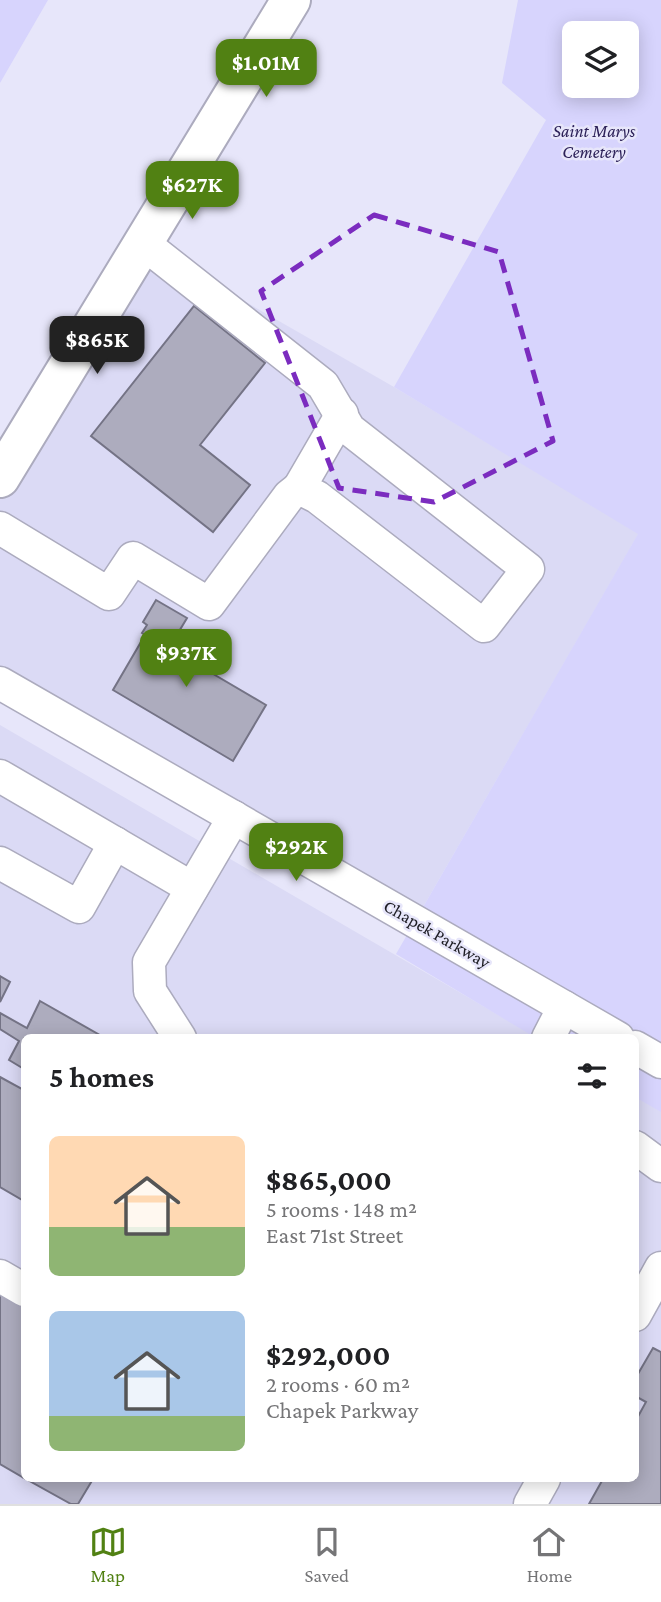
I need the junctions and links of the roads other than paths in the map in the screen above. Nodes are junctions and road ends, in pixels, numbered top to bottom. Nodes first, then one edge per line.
1 (291, 0) edge
2 (143, 243) junction
3 (342, 414) junction
4 (0, 478) edge
5 (299, 488) junction
6 (0, 528) edge
7 (0, 683) edge
8 (0, 776) edge
9 (234, 817) junction
10 (115, 844) junction
11 (0, 863) edge
12 (192, 888) junction
13 (564, 1007) junction
14 (177, 1034) edge
15 (550, 1034) edge
16 (611, 1034) edge
17 (639, 1049) edge
18 (661, 1062) edge
19 (639, 1150) edge
20 (661, 1166) edge
21 (661, 1268) edge
22 (0, 1276) edge
23 (21, 1288) edge
24 (639, 1308) edge
25 (542, 1482) edge
26 (530, 1504) edge

1 - 2 main road
2 - 3 street
2 - 4 main road
3 - 5 street
3 - 5 street
5 - 6 street
7 - 9 street, Chapek Parkway
8 - 10 street
9 - 12 street
9 - 13 street, Chapek Parkway
10 - 11 street
10 - 12 street
12 - 14 street
13 - 15 street
13 - 16 street, Chapek Parkway
17 - 18 street
19 - 20 street
21 - 24 street
22 - 23 street
25 - 26 street

